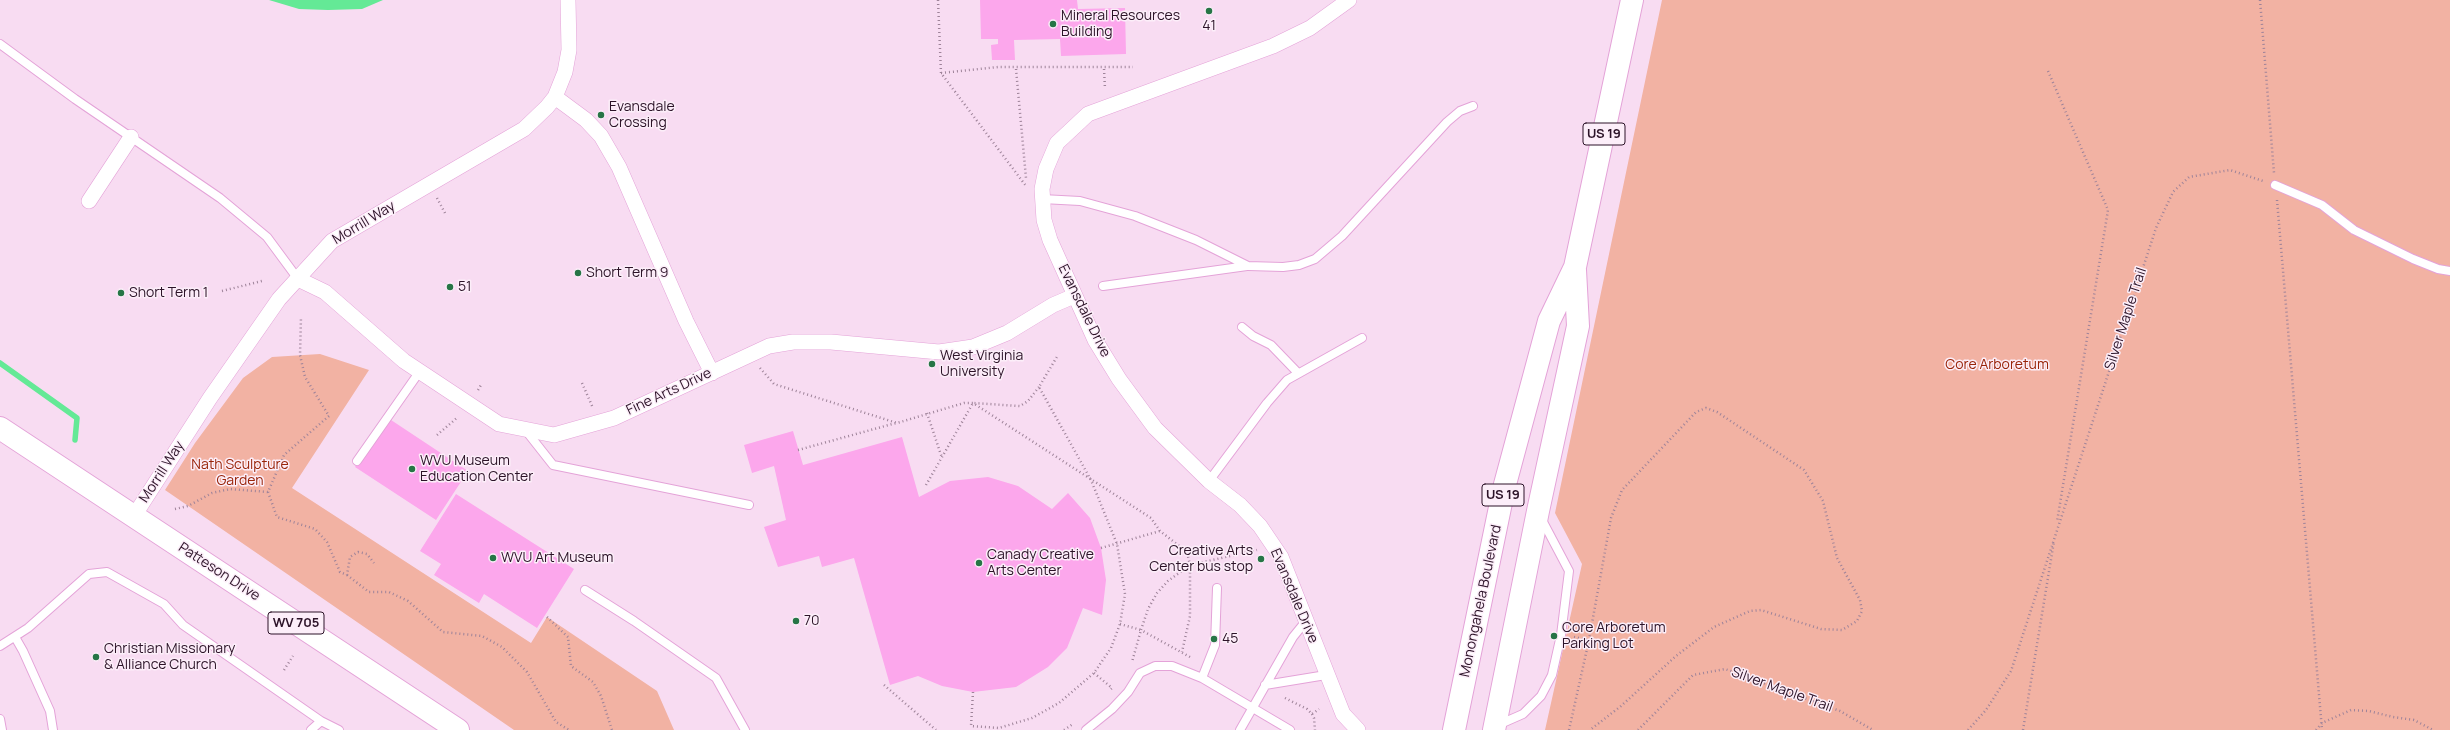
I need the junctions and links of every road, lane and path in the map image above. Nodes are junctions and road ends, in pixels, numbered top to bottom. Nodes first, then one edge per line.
1 (568, 0) edge
2 (938, 0) edge
3 (1349, 0) edge
4 (1632, 0) edge
5 (2260, 0) edge
6 (0, 44) edge
7 (1133, 67) dead end
8 (1016, 69) junction
9 (1104, 69) junction
10 (2048, 71) dead end
11 (941, 73) junction
12 (1105, 89) dead end
13 (555, 97) junction
14 (1472, 106) dead end
15 (132, 137) junction
16 (2275, 185) junction
17 (436, 198) dead end
18 (1042, 199) junction
19 (89, 201) dead end
20 (446, 215) dead end
21 (1248, 266) junction
22 (1575, 267) junction
23 (2450, 271) edge
24 (298, 279) junction
25 (262, 281) dead end
26 (1103, 286) dead end
27 (222, 291) dead end
28 (1074, 296) junction
29 (301, 316) dead end
30 (1242, 327) dead end
31 (1362, 338) dead end
32 (1058, 354) dead end
33 (759, 365) dead end
34 (420, 371) junction
35 (712, 373) junction
36 (1298, 374) junction
37 (582, 382) dead end
38 (1039, 387) junction
39 (973, 403) junction
40 (595, 413) dead end
41 (927, 413) junction
42 (459, 416) dead end
43 (897, 423) junction
44 (0, 428) edge
45 (527, 432) junction
46 (437, 435) dead end
47 (798, 450) dead end
48 (942, 458) junction
49 (357, 461) dead end
50 (1091, 480) junction
51 (1209, 481) junction
52 (926, 485) dead end
53 (268, 492) junction
54 (749, 506) dead end
55 (175, 509) dead end
56 (1538, 511) junction
57 (134, 516) junction
58 (1160, 531) junction
59 (2056, 532) junction
60 (1117, 544) junction
61 (1101, 548) dead end
62 (1260, 550) dead end
63 (374, 563) dead end
64 (1190, 565) junction
65 (347, 575) junction
66 (1217, 588) dead end
67 (585, 590) dead end
68 (547, 618) dead end
69 (1306, 621) junction
70 (1120, 624) junction
71 (1141, 630) junction
72 (15, 637) junction
73 (0, 646) edge
74 (293, 656) dead end
75 (1128, 667) dead end
76 (284, 670) dead end
77 (1094, 673) junction
78 (1326, 675) junction
79 (1202, 678) junction
80 (1116, 683) dead end
81 (884, 685) dead end
82 (1265, 685) junction
83 (1112, 688) junction
84 (973, 692) dead end
85 (1107, 693) dead end
86 (1285, 698) dead end
87 (1253, 707) junction
88 (1319, 709) dead end
89 (1312, 714) junction
90 (0, 719) edge
91 (321, 721) junction
92 (1077, 722) dead end
93 (2322, 723) junction
94 (971, 726) junction
95 (1494, 728) edge
96 (2, 730) edge
97 (53, 730) edge
98 (311, 730) edge
99 (339, 730) edge
100 (458, 730) edge
101 (569, 730) edge
102 (612, 730) edge
103 (745, 730) edge
104 (936, 730) edge
105 (971, 730) edge
106 (1064, 730) edge
107 (1086, 730) edge
108 (1240, 730) edge
109 (1290, 730) edge
110 (1314, 730) edge
111 (1358, 730) edge
112 (1454, 730) edge
113 (1569, 730) edge
114 (1590, 730) edge
115 (1638, 730) edge
116 (1873, 730) edge
117 (1968, 730) edge
118 (2023, 730) edge
119 (2316, 730) edge
120 (2322, 730) edge
121 (2433, 730) edge

1 - 13 street, Morrill Way
2 - 11 path
3 - 18 street, Evansdale Drive
4 - 22 main road, Monongahela Boulevard / US 19
5 - 16 path
6 - 15 lane
7 - 9 path
8 - 9 path
8 - 11 path
8 - 11 path
9 - 12 path
10 - 59 path
13 - 24 street, Morrill Way
13 - 35 street
14 - 21 lane
15 - 19 street
15 - 24 lane
16 - 23 lane
16 - 59 path, Silver Maple Trail
16 - 93 path
17 - 20 path
18 - 21 lane
18 - 28 street, Evansdale Drive
21 - 26 lane
22 - 56 main road, Monongahela Boulevard / US 19
22 - 112 main road, Monongahela Boulevard / US 19
24 - 34 street, Fine Arts Drive
24 - 57 street, Morrill Way
25 - 27 path
28 - 35 street, Fine Arts Drive
28 - 51 street, Evansdale Drive
29 - 53 path
30 - 36 lane
31 - 36 lane
32 - 38 path
33 - 43 path
34 - 45 street, Fine Arts Drive
34 - 49 lane
35 - 45 street, Fine Arts Drive
36 - 51 lane
37 - 40 path
38 - 39 path
38 - 50 path
39 - 41 path
39 - 48 path
39 - 50 path
41 - 43 path
41 - 48 path
42 - 46 path
43 - 47 path
44 - 57 main road, Patteson Drive / WV 705
45 - 54 lane
48 - 52 path
50 - 58 path
50 - 60 path
51 - 69 street, Evansdale Drive
53 - 55 path
53 - 65 path
56 - 95 main road, Monongahela Boulevard / US 19
56 - 95 lane
57 - 100 main road, Patteson Drive / WV 705
58 - 60 path
58 - 64 path
59 - 117 path, Silver Maple Trail
59 - 118 path
60 - 61 path
60 - 70 path
62 - 64 path
63 - 65 path
64 - 71 path
64 - 71 path
65 - 101 path
66 - 79 lane
67 - 103 lane
68 - 102 path
69 - 78 street, Evansdale Drive
69 - 82 lane
70 - 71 path
70 - 77 path
71 - 75 path
72 - 73 lane
72 - 91 lane
72 - 97 lane
74 - 76 path
77 - 83 path
77 - 94 path
78 - 82 lane
78 - 111 street, Evansdale Drive
79 - 87 lane
79 - 107 lane
80 - 83 path
81 - 104 path
82 - 87 lane
83 - 85 path
84 - 94 path
86 - 89 path
87 - 108 lane
87 - 109 lane
88 - 89 path
89 - 110 path
90 - 96 lane
91 - 98 lane
91 - 99 lane
92 - 106 path
93 - 119 path
93 - 120 path
93 - 121 path
94 - 105 path
113 - 114 path
115 - 116 path, Silver Maple Trail

